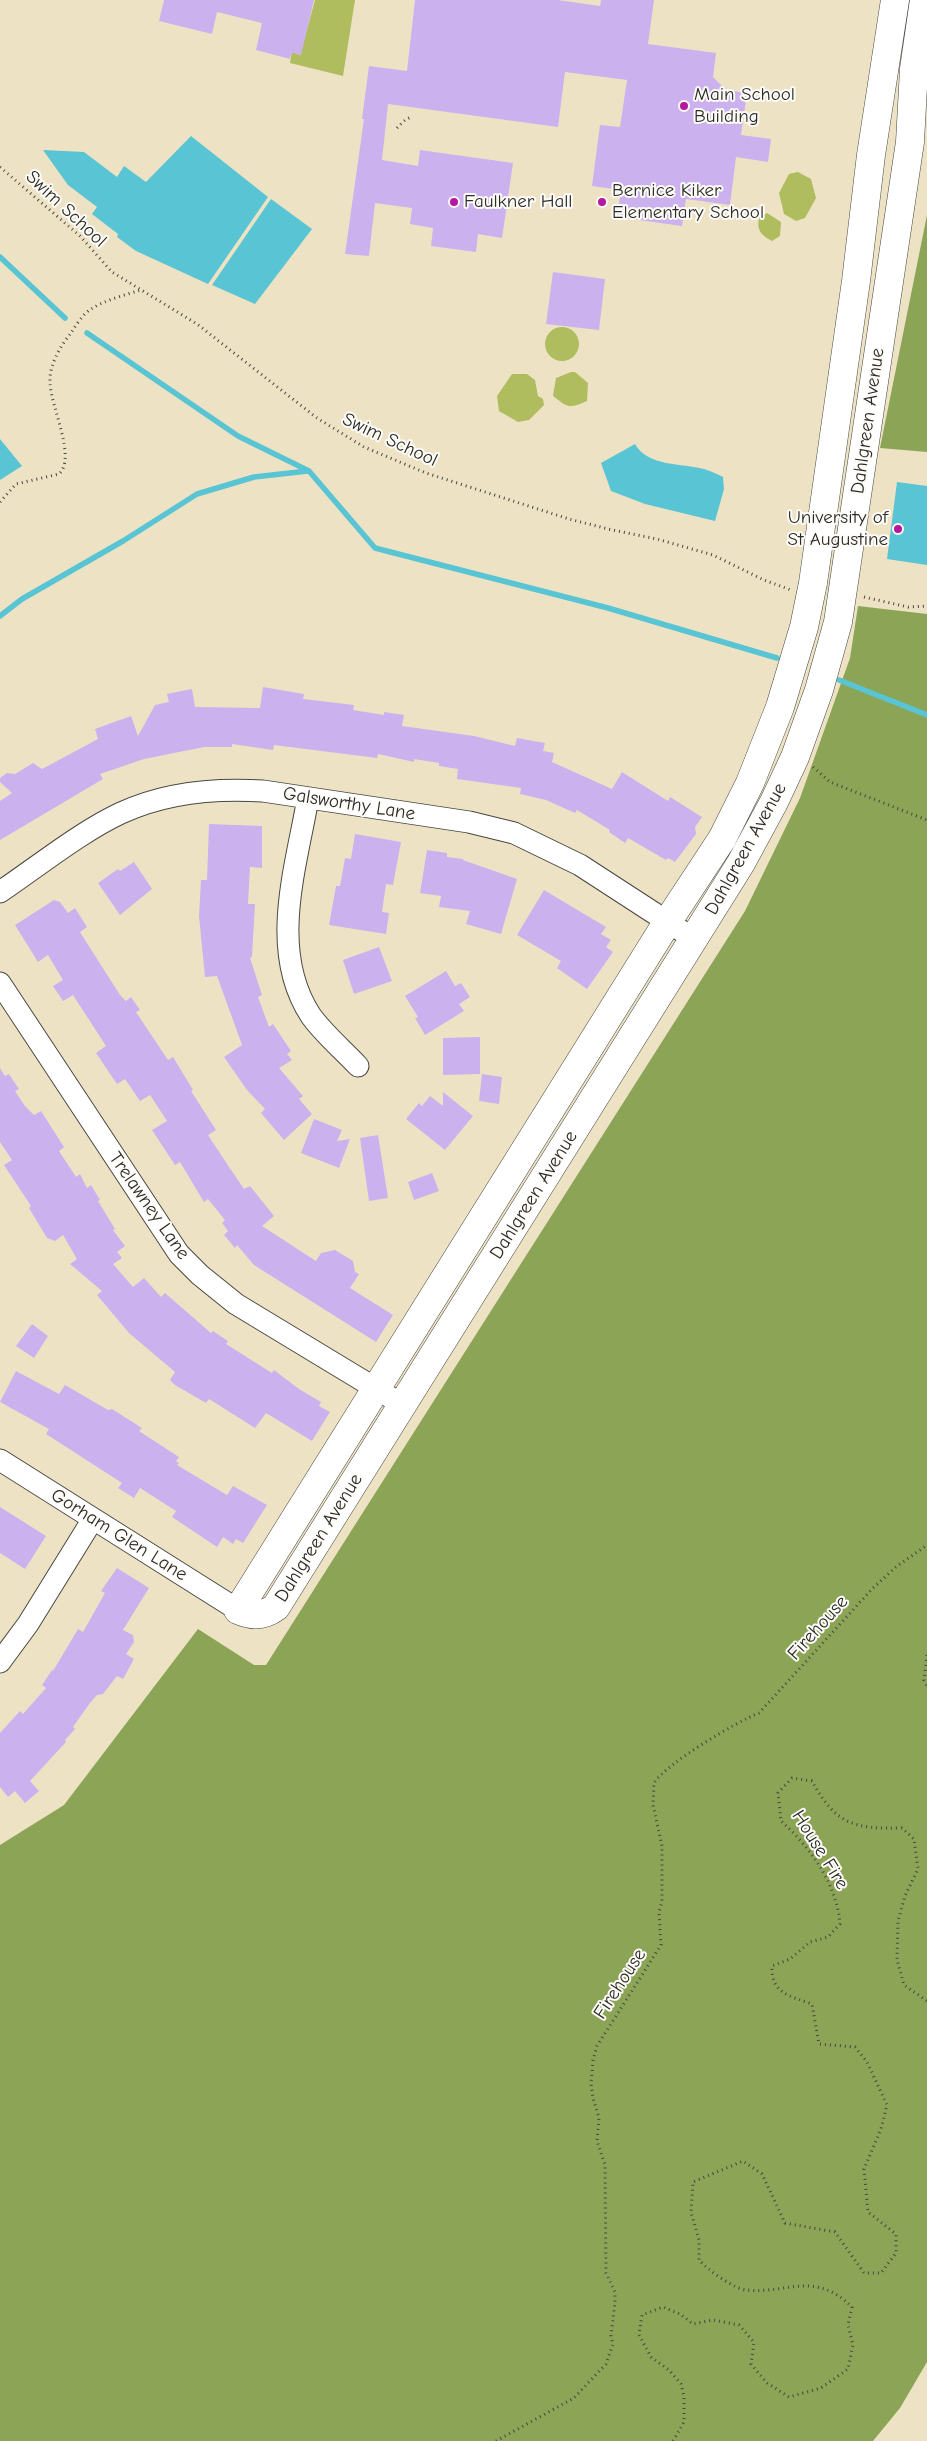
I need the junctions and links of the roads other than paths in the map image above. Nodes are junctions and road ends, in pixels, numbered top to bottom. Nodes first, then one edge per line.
1 (895, 0) edge
2 (924, 0) edge
3 (308, 798) junction
4 (0, 892) edge
5 (668, 921) junction
6 (694, 939) junction
7 (0, 983) edge
8 (358, 1066) dead end
9 (376, 1390) junction
10 (403, 1405) junction
11 (0, 1460) edge
12 (93, 1518) junction
13 (238, 1610) junction
14 (0, 1662) edge

1 - 5 street, Dahlgreen Avenue
2 - 6 street, Dahlgreen Avenue
3 - 4 street, Galsworthy Lane
3 - 5 street, Galsworthy Lane
3 - 8 street
5 - 6 street, Galsworthy Lane
5 - 9 street, Dahlgreen Avenue
6 - 10 street, Dahlgreen Avenue
7 - 9 street, Trelawney Lane
9 - 10 street, Trelawney Lane
9 - 13 street, Dahlgreen Avenue
10 - 13 street, Dahlgreen Avenue
11 - 12 street, Gorham Glen Lane
12 - 13 street, Gorham Glen Lane
12 - 14 street

